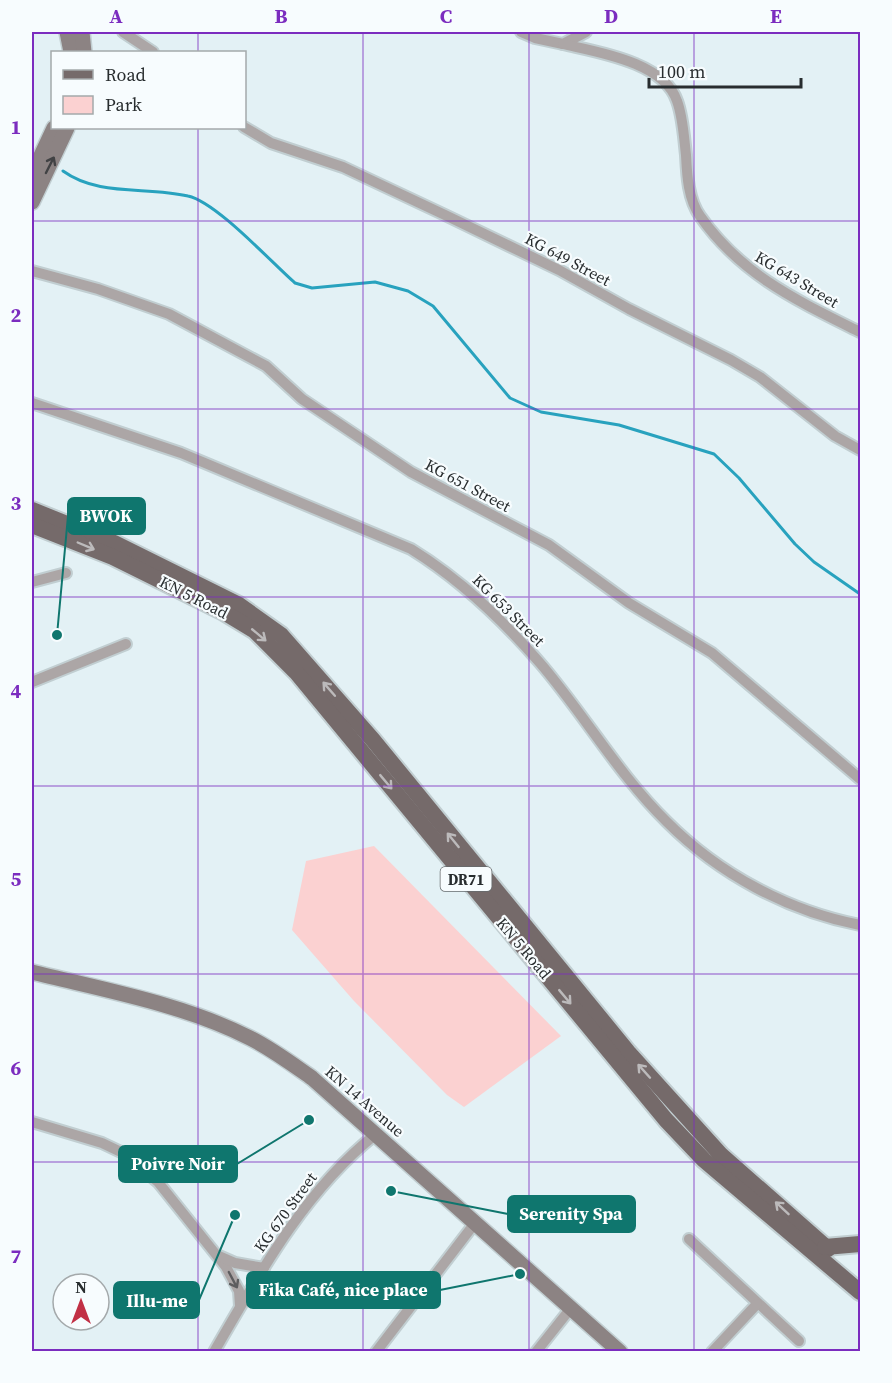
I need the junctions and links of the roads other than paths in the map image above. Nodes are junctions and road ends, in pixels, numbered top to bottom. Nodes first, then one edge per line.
1 (66, 32) edge
2 (82, 32) edge
3 (123, 32) edge
4 (521, 32) edge
5 (586, 32) edge
6 (563, 44) junction
7 (71, 51) edge
8 (84, 51) edge
9 (152, 51) edge
10 (246, 128) edge
11 (54, 129) edge
12 (67, 129) edge
13 (32, 175) edge
14 (32, 202) edge
15 (32, 271) edge
16 (861, 332) edge
17 (32, 403) edge
18 (861, 450) edge
19 (32, 510) edge
20 (32, 525) edge
21 (66, 573) dead end
22 (32, 582) edge
23 (126, 644) dead end
24 (32, 682) edge
25 (861, 779) edge
26 (861, 925) edge
27 (32, 972) edge
28 (32, 1122) edge
29 (376, 1134) junction
30 (475, 1223) junction
31 (689, 1239) dead end
32 (861, 1244) edge
33 (825, 1247) junction
34 (218, 1256) junction
35 (264, 1268) junction
36 (861, 1277) edge
37 (861, 1293) edge
38 (757, 1304) junction
39 (240, 1306) junction
40 (571, 1308) junction
41 (799, 1341) dead end
42 (214, 1352) edge
43 (376, 1352) edge
44 (536, 1352) edge
45 (620, 1352) edge
46 (712, 1352) edge

1 - 7 main road
2 - 8 main road
3 - 9 street
4 - 6 street, KG 643 Street
5 - 6 street
6 - 16 street, KG 643 Street
10 - 18 street, KG 649 Street
11 - 13 main road
14 -> 12 main road
15 - 25 street, KG 651 Street
17 - 26 street, KG 653 Street
33 -> 19 main road, KN 5 Road / DR71
20 -> 37 main road, KN 5 Road / DR71
21 - 22 street
23 - 24 street
27 - 29 main road, KN 14 Avenue
28 - 34 street
29 - 30 main road, KN 14 Avenue
29 - 35 street, KG 670 Street
30 - 40 main road, KN 14 Avenue
30 - 43 street
31 - 38 street
32 - 33 main road
33 - 36 main road, KN 5 Road / DR71
34 - 35 street
34 -> 39 street
35 - 39 street, KG 670 Street
38 - 41 street
38 - 46 street
39 - 42 street, KG 670 Street
40 - 44 street
40 - 45 main road, KN 14 Avenue

